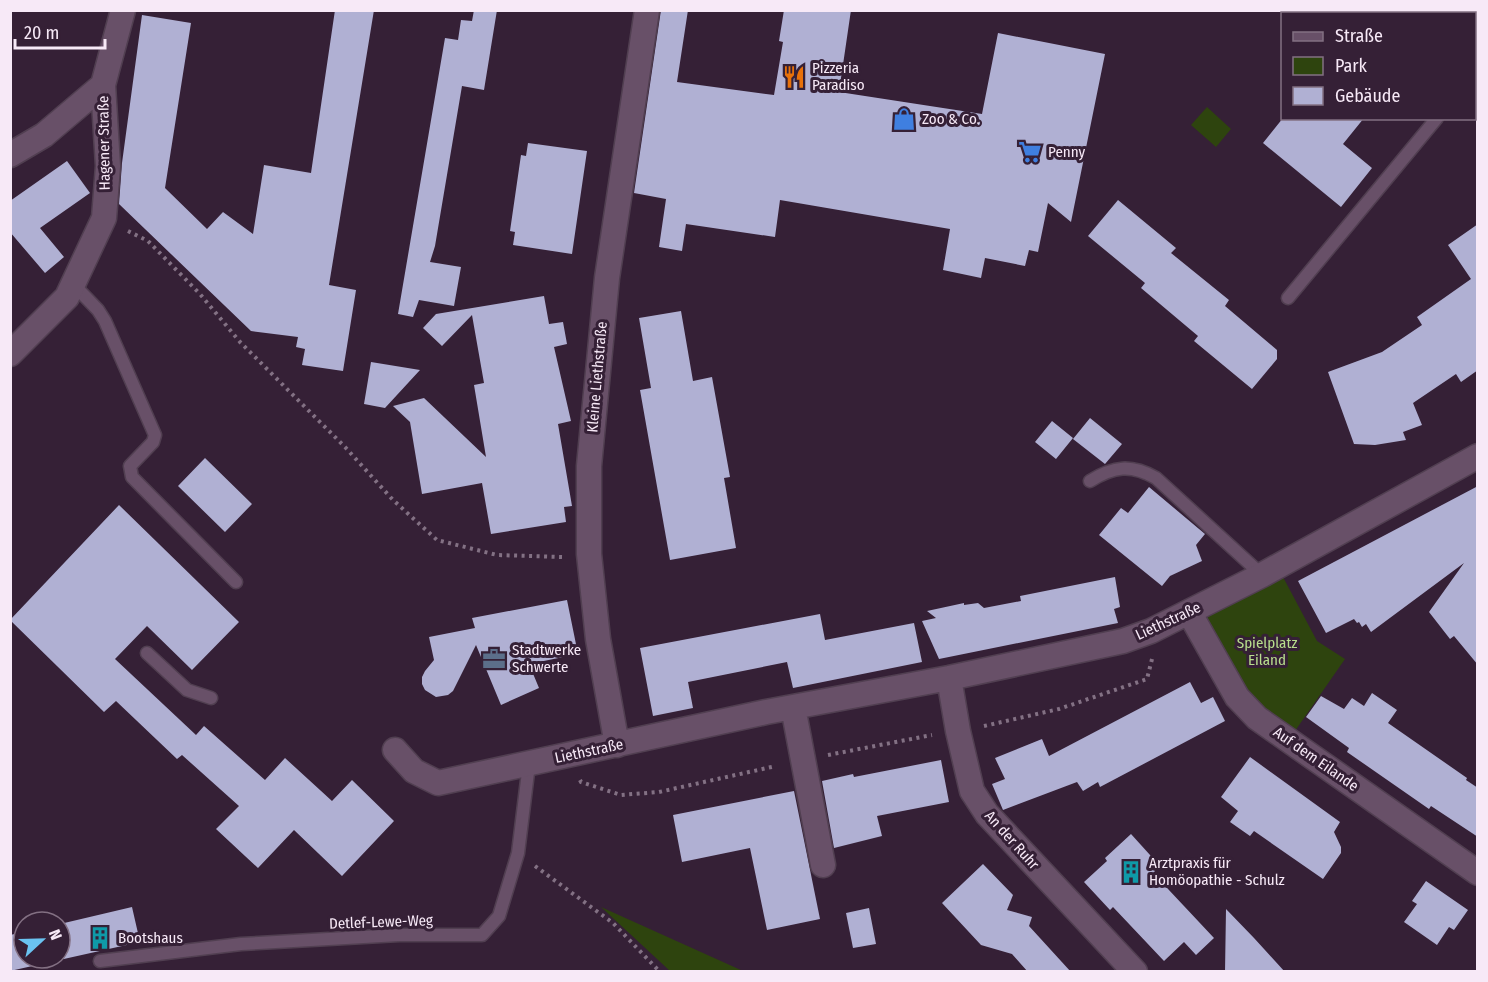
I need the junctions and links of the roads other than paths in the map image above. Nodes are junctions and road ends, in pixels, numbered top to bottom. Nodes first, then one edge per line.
1 (123, 10) edge
2 (647, 10) edge
3 (104, 86) junction
4 (1435, 120) edge
5 (10, 155) edge
6 (74, 284) junction
7 (1288, 298) dead end
8 (13, 351) edge
9 (1478, 456) edge
10 (1090, 481) dead end
11 (1262, 574) junction
12 (236, 582) dead end
13 (1189, 612) junction
14 (147, 653) dead end
15 (949, 678) junction
16 (211, 698) dead end
17 (793, 707) junction
18 (614, 734) junction
19 (395, 750) dead end
20 (529, 764) junction
21 (823, 865) dead end
22 (1478, 873) edge
23 (100, 961) dead end
24 (1135, 972) edge

1 - 3 street, Hagener Straße
2 - 18 street, Kleine Liethstraße
3 - 5 street
3 - 6 street, Hagener Straße
4 - 7 lane
6 - 8 street, Hagener Straße
6 - 12 lane
9 - 11 street, Liethstraße
10 - 11 lane
11 - 13 street, Liethstraße
13 - 15 street, Liethstraße
13 - 22 street, Auf dem Eilande
14 - 16 lane
15 - 17 street, Liethstraße
15 - 24 street, An der Ruhr
17 - 18 street, Liethstraße
17 - 21 street
18 - 20 street, Liethstraße
19 - 20 street, Liethstraße
20 - 23 lane, Detlef-Lewe-Weg

